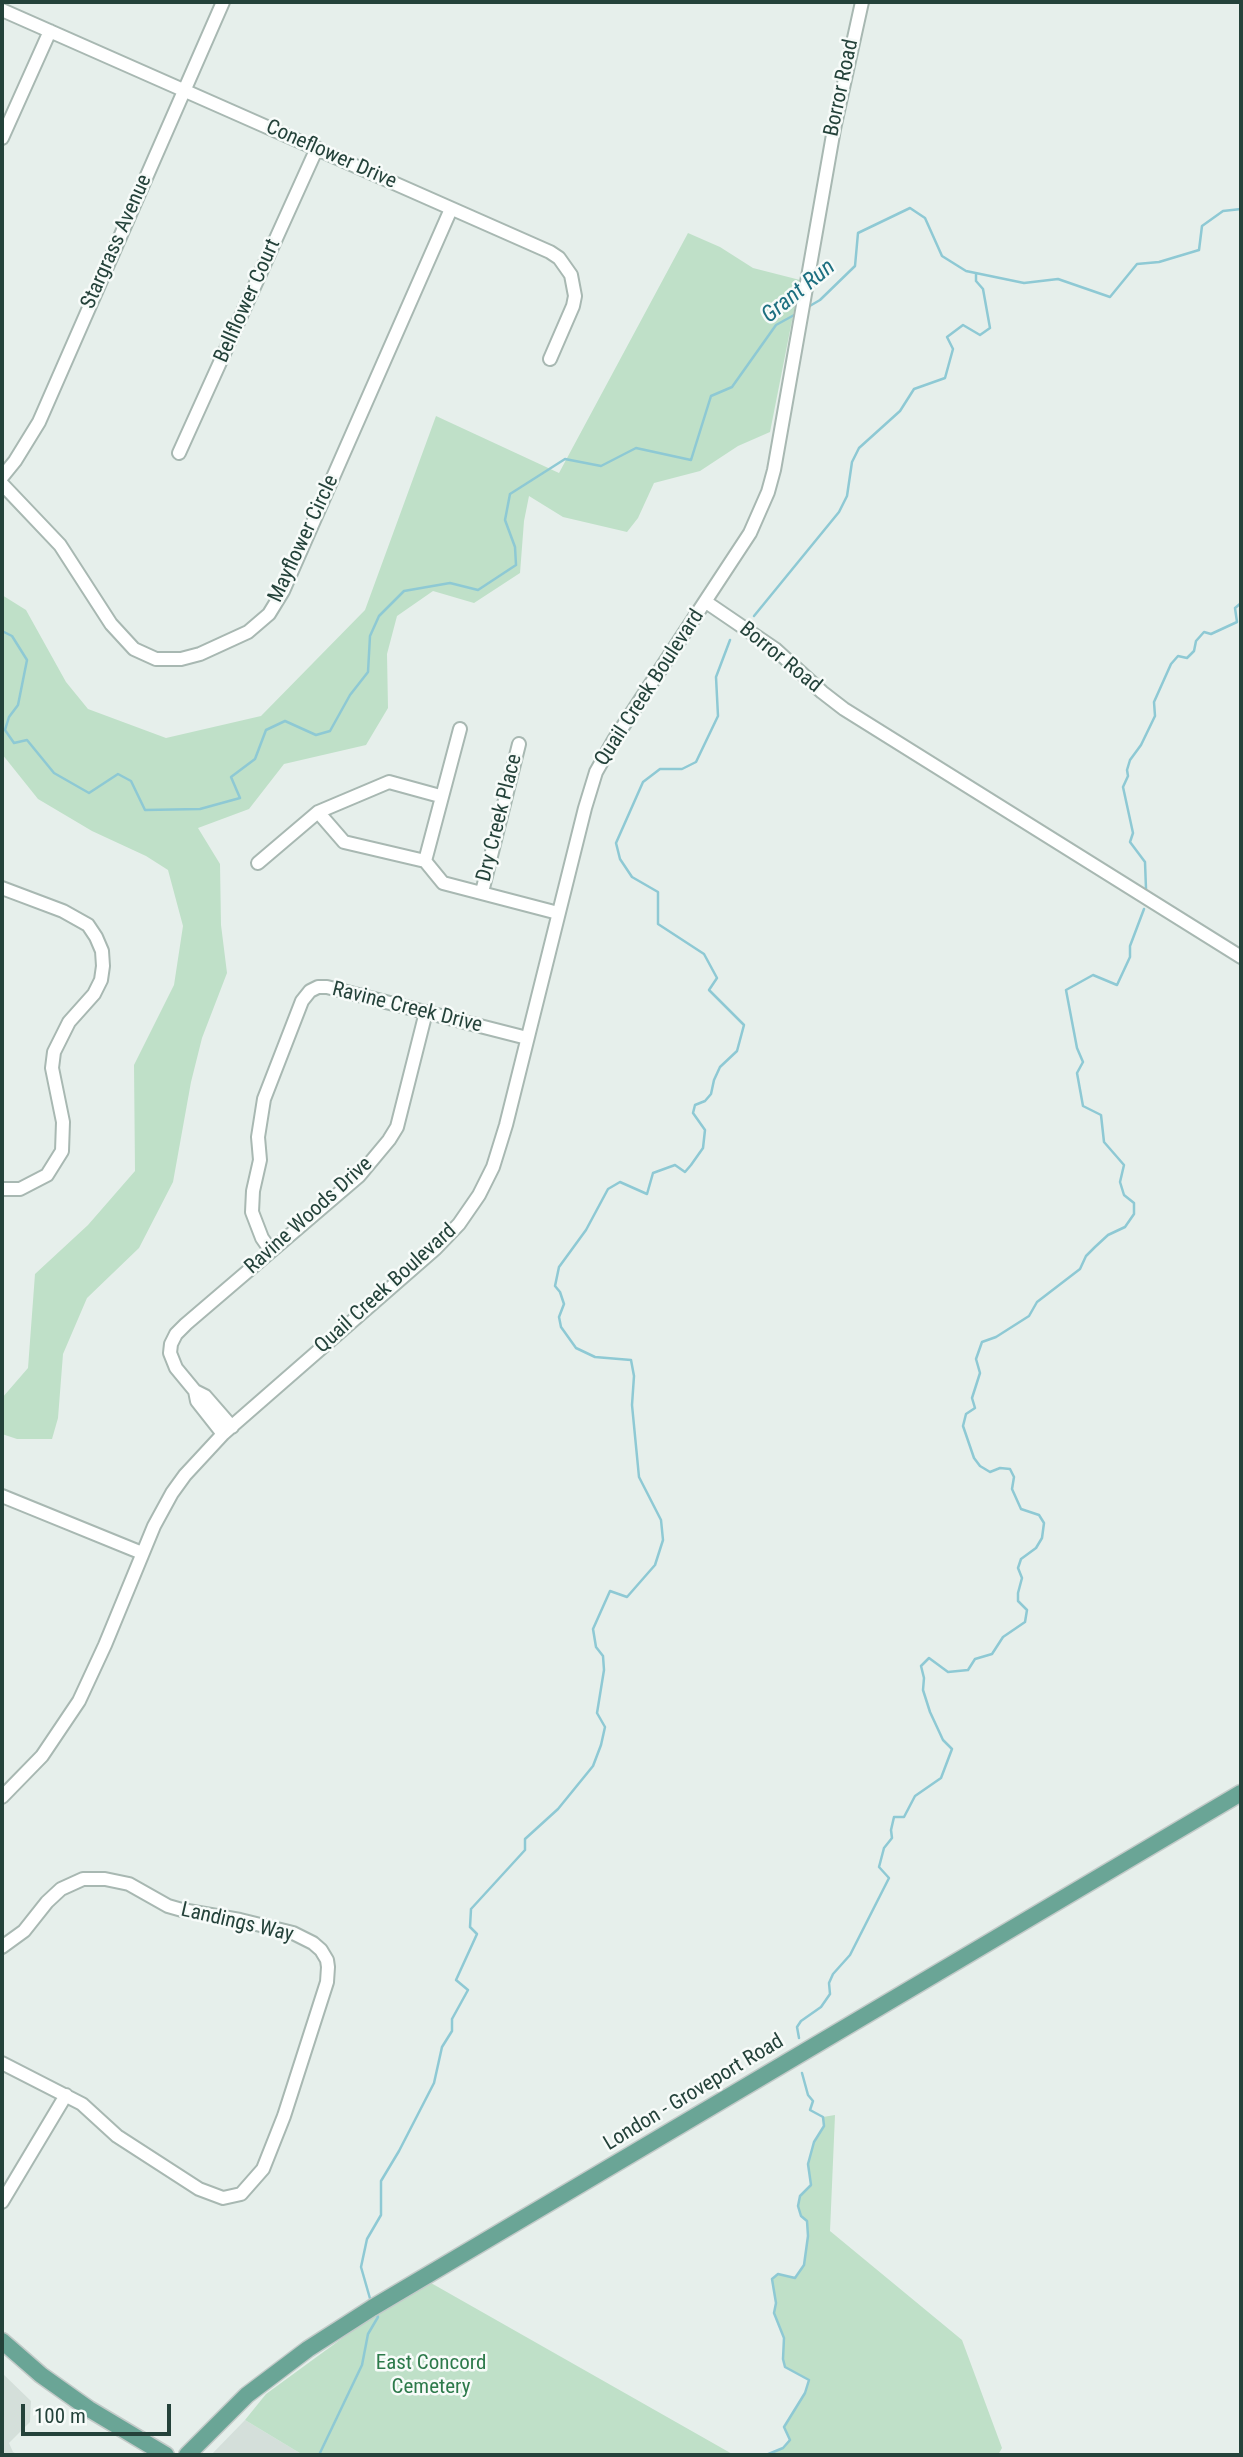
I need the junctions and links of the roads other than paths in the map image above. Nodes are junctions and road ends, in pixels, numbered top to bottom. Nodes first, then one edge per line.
1 (223, 2) edge
2 (862, 2) edge
3 (2, 10) edge
4 (50, 31) junction
5 (183, 90) junction
6 (2, 138) edge
7 (317, 148) junction
8 (451, 209) junction
9 (550, 359) dead end
10 (180, 453) dead end
11 (2, 477) edge
12 (2, 484) edge
13 (706, 602) junction
14 (460, 729) dead end
15 (519, 744) dead end
16 (440, 796) junction
17 (318, 812) junction
18 (425, 861) junction
19 (258, 863) dead end
20 (2, 888) edge
21 (482, 892) junction
22 (558, 913) junction
23 (1241, 957) edge
24 (426, 1012) junction
25 (527, 1038) junction
26 (2, 1189) edge
27 (271, 1251) junction
28 (228, 1430) junction
29 (2, 1496) edge
30 (142, 1553) junction
31 (1241, 1793) edge
32 (2, 1797) edge
33 (2, 1947) edge
34 (2, 2063) edge
35 (66, 2095) junction
36 (2, 2202) edge
37 (2, 2341) edge
38 (166, 2455) edge
39 (187, 2455) edge

1 - 5 street, Stargrass Avenue
2 - 13 street, Borror Road
3 - 4 street, Coneflower Drive
4 - 5 street, Coneflower Drive
4 - 6 street
5 - 7 street, Coneflower Drive
5 - 11 street, Stargrass Avenue
7 - 8 street, Coneflower Drive
7 - 10 street, Bellflower Court
8 - 9 street, Coneflower Drive
8 - 12 street, Mayflower Circle
13 - 22 street, Quail Creek Boulevard
13 - 23 street, Borror Road
14 - 16 street
15 - 21 street, Dry Creek Place
16 - 17 street
16 - 18 street
17 - 18 street
17 - 19 street
18 - 21 street
20 - 26 street
21 - 22 street
22 - 25 street, Quail Creek Boulevard
24 - 25 street, Ravine Creek Drive
24 - 27 street, Ravine Woods Drive
24 - 27 street, Ravine Creek Drive
25 - 28 street, Quail Creek Boulevard
27 - 28 street, Ravine Woods Drive
28 - 30 street, Quail Creek Boulevard
29 - 30 street
30 - 32 street, Quail Creek Boulevard
31 - 39 main road, London - Groveport Road
33 - 35 street, Landings Way
34 - 35 street
35 - 36 street
37 - 38 main road

